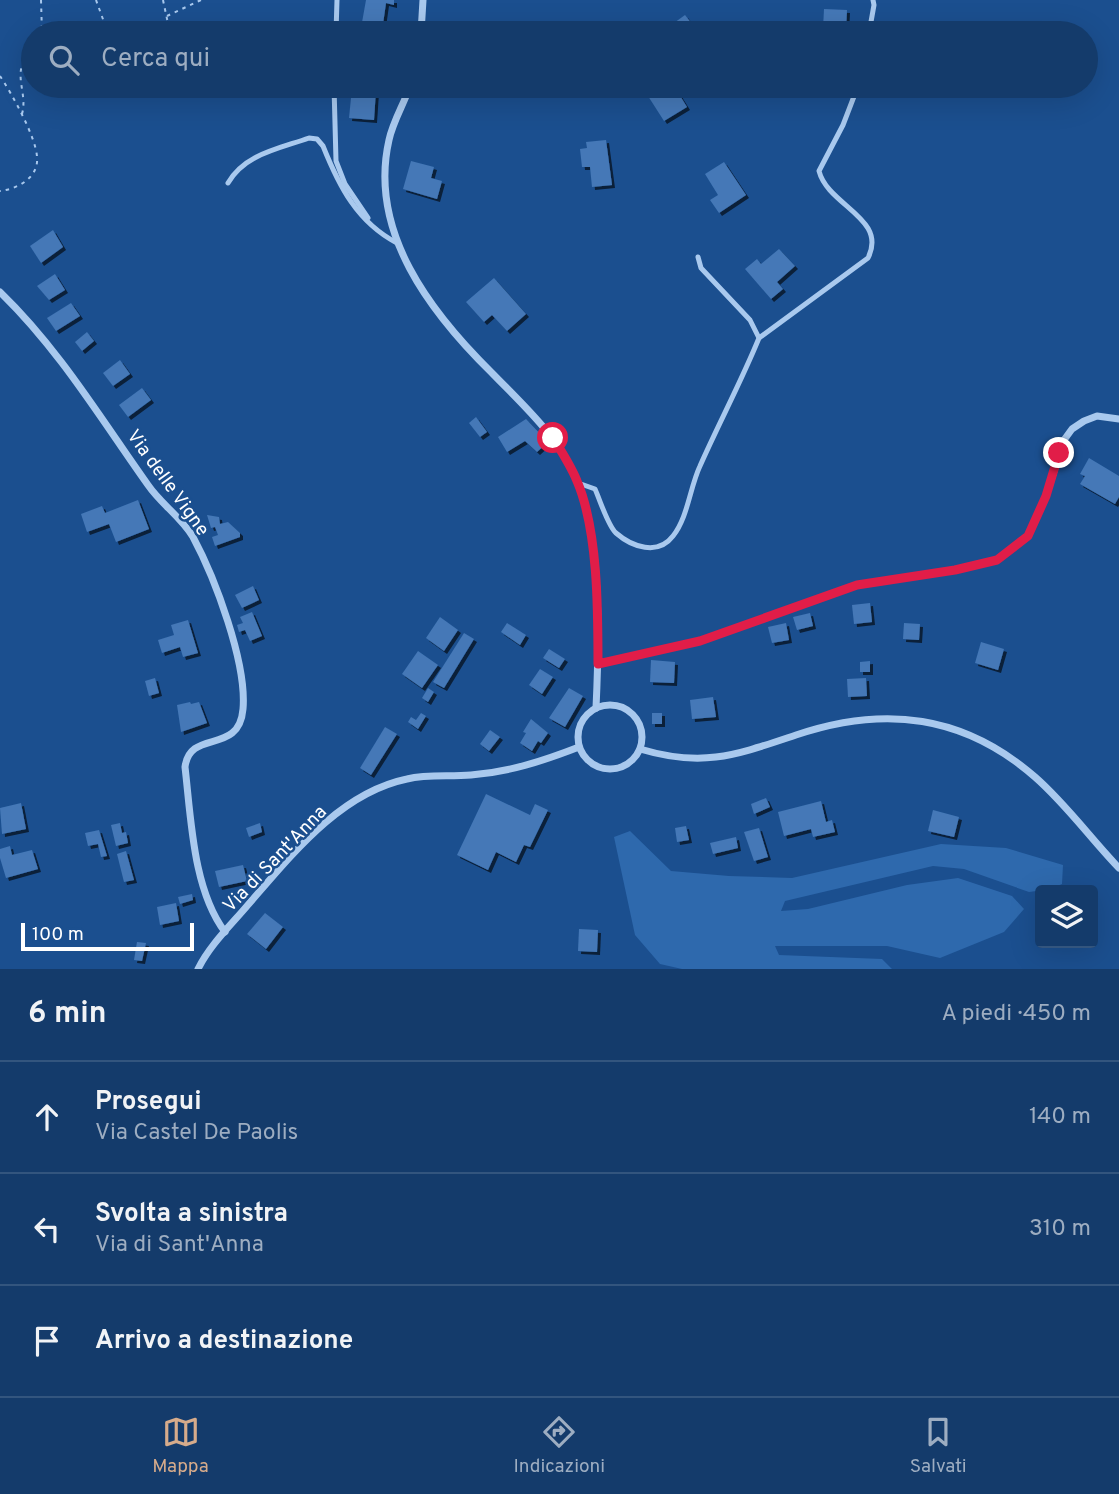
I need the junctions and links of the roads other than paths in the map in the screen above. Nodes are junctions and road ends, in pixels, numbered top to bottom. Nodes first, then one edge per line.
1 (337, 0) edge
2 (423, 0) edge
3 (873, 0) edge
4 (336, 21) edge
5 (422, 21) edge
6 (871, 21) edge
7 (334, 98) edge
8 (405, 98) edge
9 (853, 98) edge
10 (228, 183) dead end
11 (376, 229) junction
12 (397, 243) junction
13 (698, 257) dead end
14 (0, 292) edge
15 (759, 338) junction
16 (1119, 419) edge
17 (578, 483) junction
18 (598, 664) junction
19 (596, 708) junction
20 (579, 747) junction
21 (640, 749) junction
22 (1119, 868) edge
23 (225, 932) junction
24 (204, 958) junction
25 (198, 969) edge
26 (206, 969) edge

1 - 4 lane
2 - 5 street
3 - 6 lane
7 - 11 lane
8 - 12 street
9 - 15 lane
10 - 11 lane
11 - 12 lane
12 - 17 street
13 - 15 lane
14 - 23 street, Via delle Vigne
15 - 17 lane
16 - 18 street
17 - 18 street
18 - 19 street
19 - 20 street
19 - 21 street
20 - 21 street
20 - 23 street, Via di Sant'Anna
21 - 22 street
23 - 24 street, Via di Sant'Anna
24 - 25 street, Via di Sant'Anna
24 - 26 street

